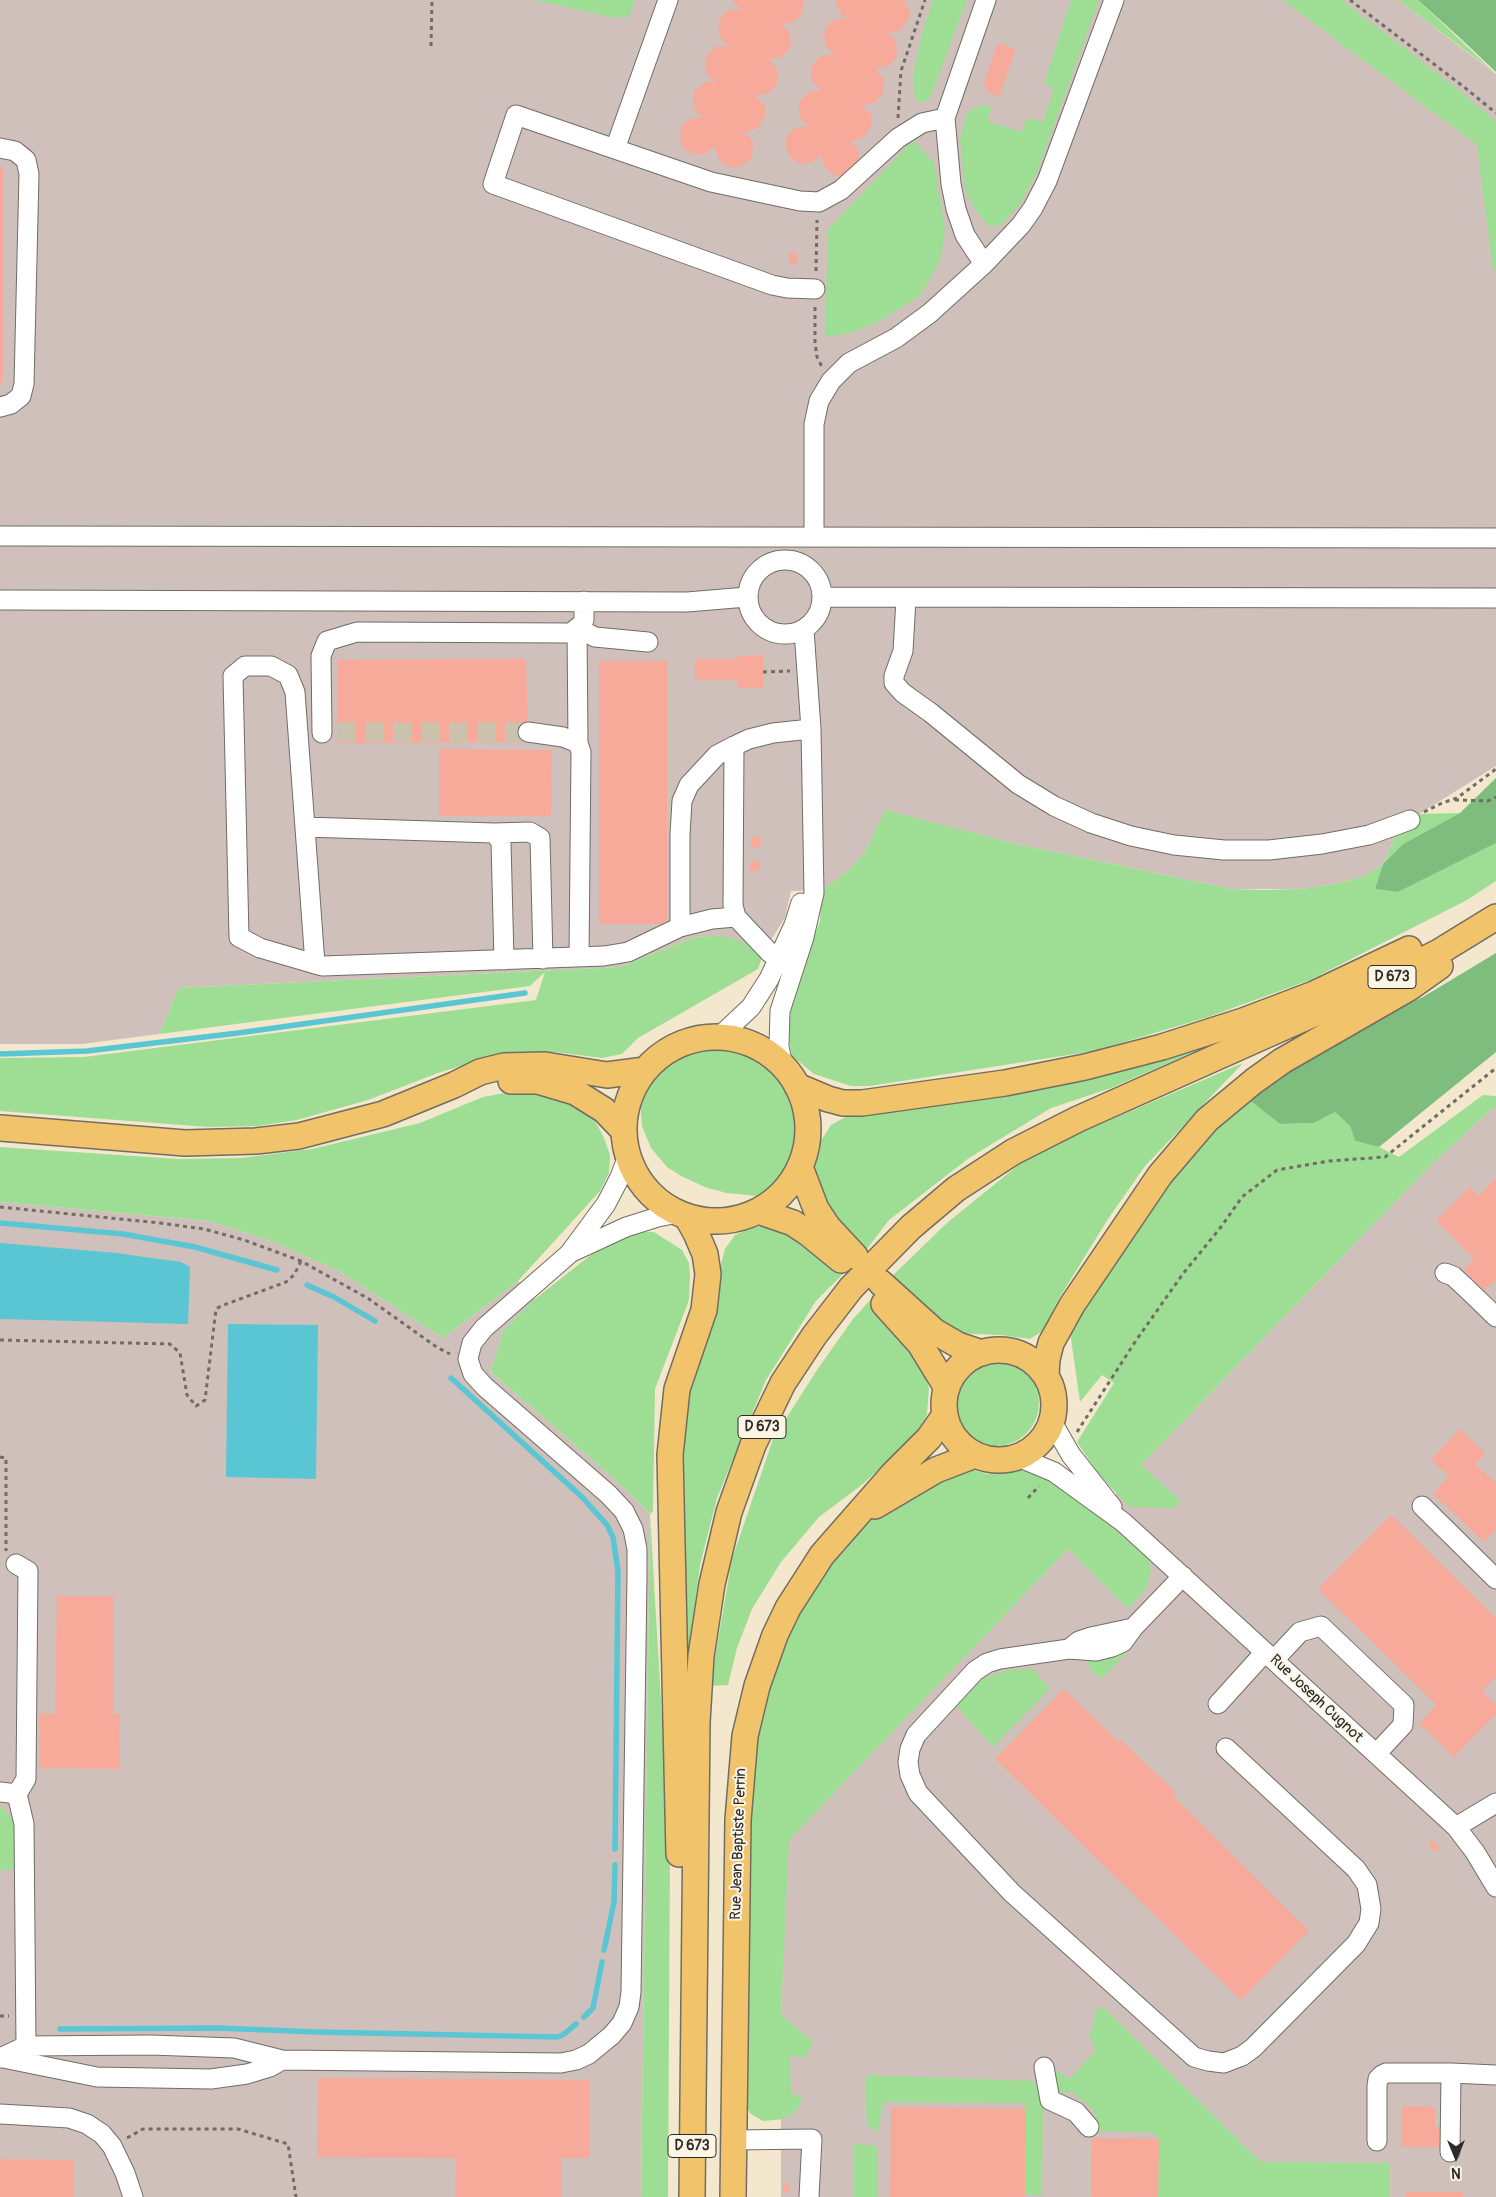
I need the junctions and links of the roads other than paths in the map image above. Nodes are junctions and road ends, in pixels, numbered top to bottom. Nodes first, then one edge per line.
1 (668, 0) edge
2 (986, 0) edge
3 (1114, 0) edge
4 (945, 118) junction
5 (0, 148) edge
6 (616, 149) junction
7 (984, 264) junction
8 (815, 289) dead end
9 (0, 407) edge
10 (0, 536) edge
11 (814, 537) junction
12 (1496, 538) edge
13 (747, 597) junction
14 (824, 597) junction
15 (906, 598) junction
16 (1496, 598) edge
17 (0, 600) edge
18 (584, 601) junction
19 (577, 628) junction
20 (804, 630) junction
21 (648, 642) dead end
22 (811, 729) junction
23 (528, 732) tunnel mouth
24 (299, 738) junction
25 (578, 743) junction
26 (734, 746) junction
27 (1410, 820) road end
28 (305, 827) junction
29 (494, 833) junction
30 (813, 867) junction
31 (1496, 899) edge
32 (736, 917) junction
33 (1496, 917) edge
34 (1496, 925) edge
35 (680, 927) junction
36 (578, 957) junction
37 (543, 958) junction
38 (780, 958) junction
39 (504, 960) junction
40 (315, 964) junction
41 (718, 1038) junction
42 (645, 1070) junction
43 (790, 1076) junction
44 (454, 1085) junction
45 (0, 1128) edge
46 (624, 1131) junction
47 (628, 1156) junction
48 (800, 1167) junction
49 (758, 1211) junction
50 (682, 1215) junction
51 (569, 1254) junction
52 (1446, 1273) dead end
53 (1496, 1317) edge
54 (982, 1353) junction
55 (1046, 1375) junction
56 (947, 1388) junction
57 (945, 1415) junction
58 (1052, 1422) junction
59 (975, 1454) junction
60 (1018, 1457) junction
61 (1422, 1506) dead end
62 (852, 1520) junction
63 (1123, 1522) junction
64 (16, 1564) road end
65 (1494, 1574) edge
66 (1183, 1576) junction
67 (1270, 1656) junction
68 (1218, 1704) dead end
69 (1226, 1748) dead end
70 (1376, 1754) junction
71 (9, 1793) edge
72 (1496, 1803) edge
73 (1456, 1827) junction
74 (1494, 1880) edge
75 (26, 2046) junction
76 (2, 2058) edge
77 (282, 2060) junction
78 (1044, 2067) dead end
79 (1451, 2073) junction
80 (1496, 2076) edge
81 (693, 2095) junction
82 (0, 2114) edge
83 (1089, 2127) dead end
84 (734, 2140) junction
85 (1377, 2141) dead end
86 (1450, 2152) dead end
87 (134, 2197) edge
88 (692, 2197) edge
89 (733, 2197) edge
90 (809, 2197) edge

1 - 6 street
2 - 4 street
3 - 7 street
4 - 6 street
4 - 7 street
5 - 9 street
6 - 8 street
7 - 11 street
10 - 11 street
11 - 12 street
13 - 14 street
13 - 18 street
13 - 20 street
14 - 15 street
14 - 20 street
15 - 16 street
15 - 27 street
17 - 18 street
18 - 19 street
19 - 21 street
19 - 24 street
19 - 25 street
20 - 22 street
22 - 26 street
22 - 30 street
23 - 25 street
24 - 28 street
24 - 40 street
25 - 36 street
26 - 32 street
26 - 35 street
28 - 29 street
28 - 40 street
29 - 37 street
29 - 39 street
30 - 38 street
30 - 43 street
31 - 43 main road
32 - 35 street
32 - 38 street
33 - 81 main road, D 673
34 - 55 main road
35 - 36 street
36 - 37 street
37 - 39 street
38 - 41 street
39 - 40 street
41 - 42 main road
41 - 43 main road
42 - 44 main road
42 - 46 main road
43 - 48 main road
44 - 45 main road
44 - 46 main road
46 - 47 main road
47 - 50 main road
47 - 51 street
48 - 49 main road
48 - 49 main road
49 - 50 main road
50 - 51 street
50 - 81 main road
51 - 77 street
52 - 53 street
54 - 55 main road
54 - 56 main road
54 - 56 main road
55 - 58 main road
56 - 57 main road
57 - 59 main road
57 - 62 main road, Rue Jean Baptiste Perrin
58 - 60 main road
58 - 63 street, Rue Joseph Cugnot
59 - 60 main road
59 - 62 main road, Rue Jean Baptiste Perrin
60 - 63 street, Rue Joseph Cugnot
61 - 65 street
62 - 84 main road, Rue Jean Baptiste Perrin
63 - 66 street, Rue Joseph Cugnot
64 - 71 street
66 - 67 street, Rue Joseph Cugnot
66 - 69 street
67 - 68 street
67 - 70 street, Rue Joseph Cugnot
67 - 70 street
70 - 73 street, Rue Joseph Cugnot
71 - 75 street
72 - 73 street
73 - 74 street, Rue Joseph Cugnot
75 - 76 street
75 - 77 street
76 - 77 street
78 - 83 street
79 - 80 street
79 - 85 street
79 - 86 street
81 - 88 main road, D 673
82 - 87 street
84 - 89 main road, Rue Jean Baptiste Perrin
84 - 90 street

